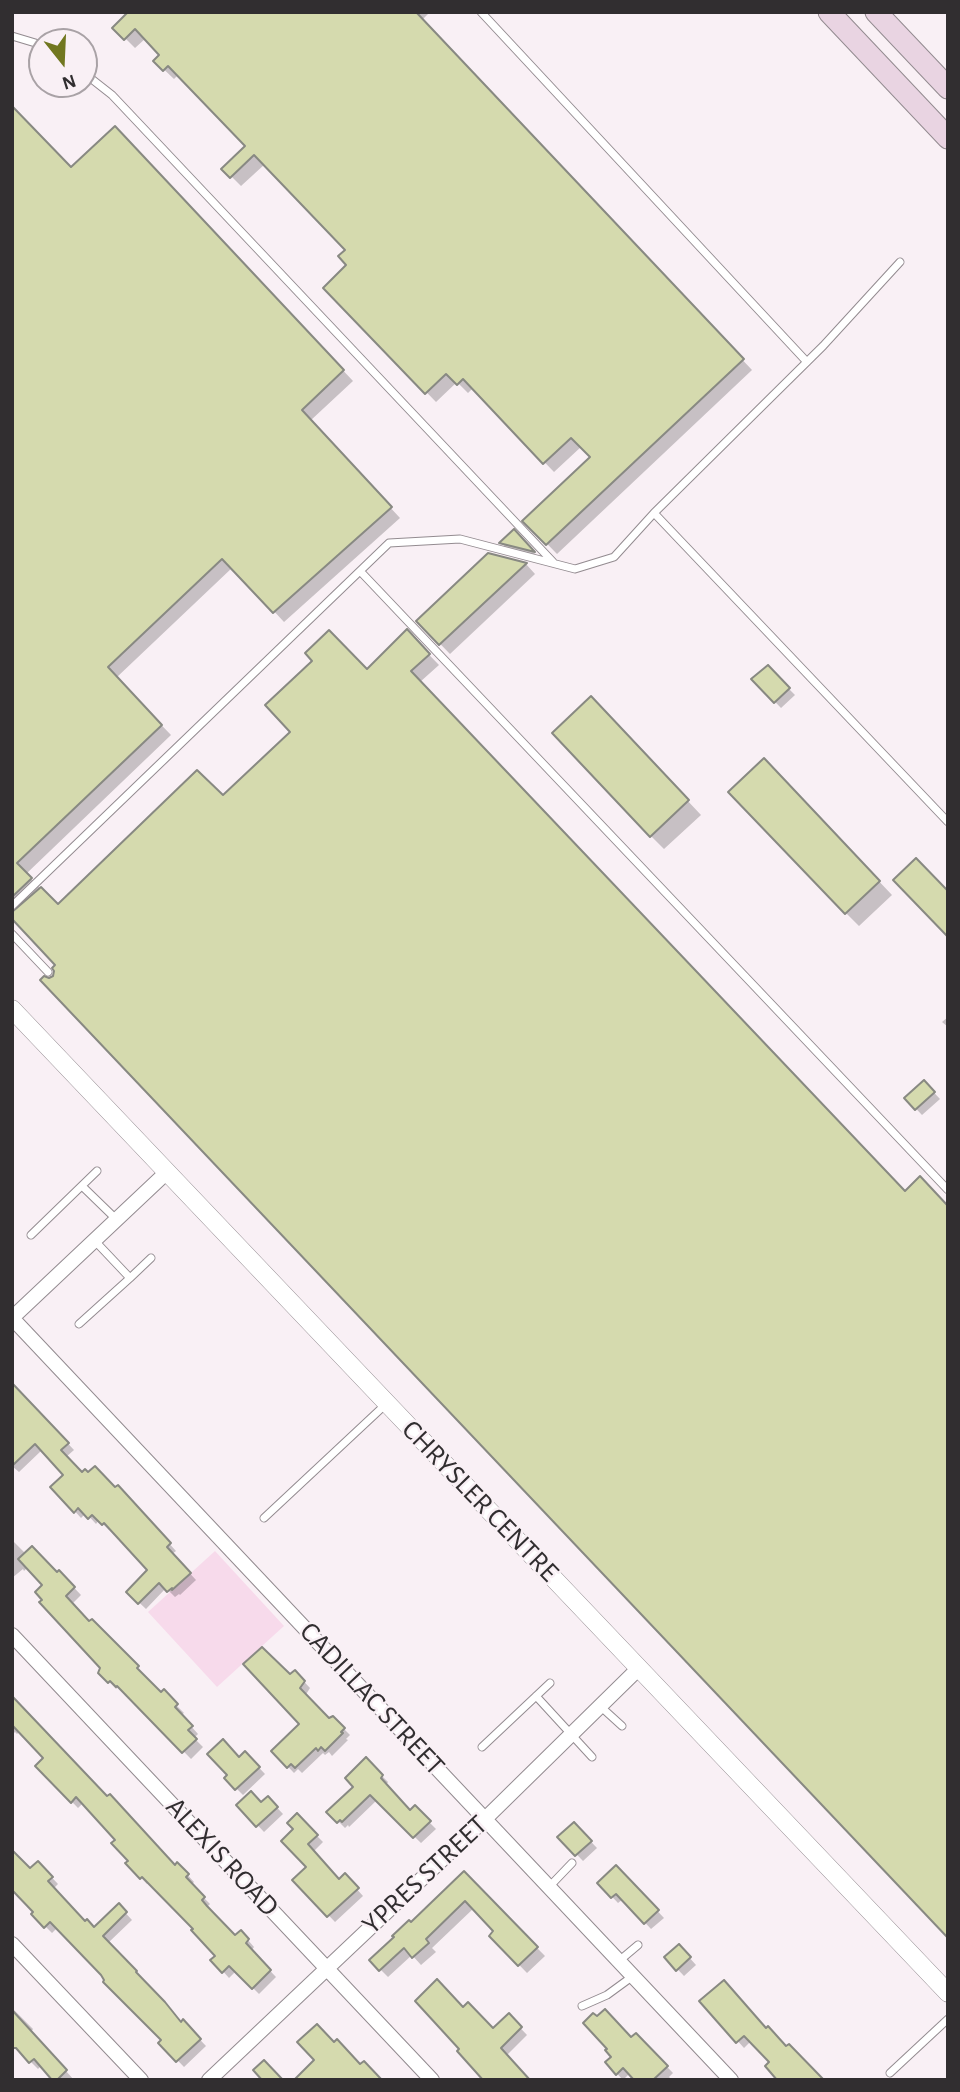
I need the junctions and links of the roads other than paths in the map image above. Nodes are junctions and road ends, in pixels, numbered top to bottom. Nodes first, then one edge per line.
1 (481, 12) edge
2 (829, 12) edge
3 (876, 12) edge
4 (98, 84) edge
5 (948, 88) edge
6 (948, 138) edge
7 (900, 262) dead end
8 (807, 362) junction
9 (654, 513) junction
10 (555, 564) junction
11 (360, 571) junction
12 (948, 822) edge
13 (12, 906) edge
14 (12, 934) edge
15 (48, 972) dead end
16 (12, 1009) edge
17 (97, 1171) dead end
18 (167, 1172) junction
19 (82, 1186) junction
20 (948, 1190) edge
21 (116, 1219) junction
22 (31, 1235) dead end
23 (95, 1240) junction
24 (151, 1258) dead end
25 (130, 1278) junction
26 (12, 1318) edge
27 (79, 1324) dead end
28 (387, 1403) junction
29 (264, 1518) dead end
30 (12, 1635) edge
31 (639, 1668) junction
32 (550, 1683) dead end
33 (536, 1696) junction
34 (600, 1706) junction
35 (622, 1726) dead end
36 (570, 1735) junction
37 (482, 1747) dead end
38 (592, 1757) dead end
39 (485, 1819) junction
40 (572, 1863) dead end
41 (549, 1887) junction
42 (12, 1944) edge
43 (638, 1945) dead end
44 (619, 1961) junction
45 (327, 1968) junction
46 (633, 1976) junction
47 (948, 1993) edge
48 (582, 2006) dead end
49 (948, 2019) edge
50 (890, 2073) dead end
51 (141, 2080) edge
52 (209, 2080) edge
53 (432, 2080) edge
54 (731, 2080) edge

1 - 8 lane
2 - 6 main road
3 - 5 main road
4 - 10 lane
7 - 8 lane
8 - 9 lane
9 - 10 lane
9 - 12 lane
10 - 11 lane
11 - 13 lane
11 - 20 lane
14 - 15 lane
16 - 18 street, CHRYSLER CENTRE
17 - 19 lane
18 - 21 street
18 - 28 street, CHRYSLER CENTRE
19 - 21 lane
19 - 22 lane
21 - 23 street
23 - 25 lane
23 - 26 street
24 - 25 lane
25 - 27 lane
26 - 39 street, CADILLAC STREET
28 - 29 lane
28 - 31 street, CHRYSLER CENTRE
30 - 45 street, ALEXIS ROAD
31 - 34 street, YPRES STREET
31 - 47 street, CHRYSLER CENTRE
32 - 33 lane
33 - 36 lane
33 - 37 lane
34 - 35 lane
34 - 36 street, YPRES STREET
36 - 38 lane
36 - 39 street, YPRES STREET
39 - 41 street, CADILLAC STREET
39 - 45 street, YPRES STREET
40 - 41 lane
41 - 44 street, CADILLAC STREET
42 - 51 street
43 - 44 lane
44 - 46 street, CADILLAC STREET
45 - 52 street, YPRES STREET
45 - 53 street, ALEXIS ROAD
46 - 48 lane
46 - 54 street, CADILLAC STREET
49 - 50 lane

